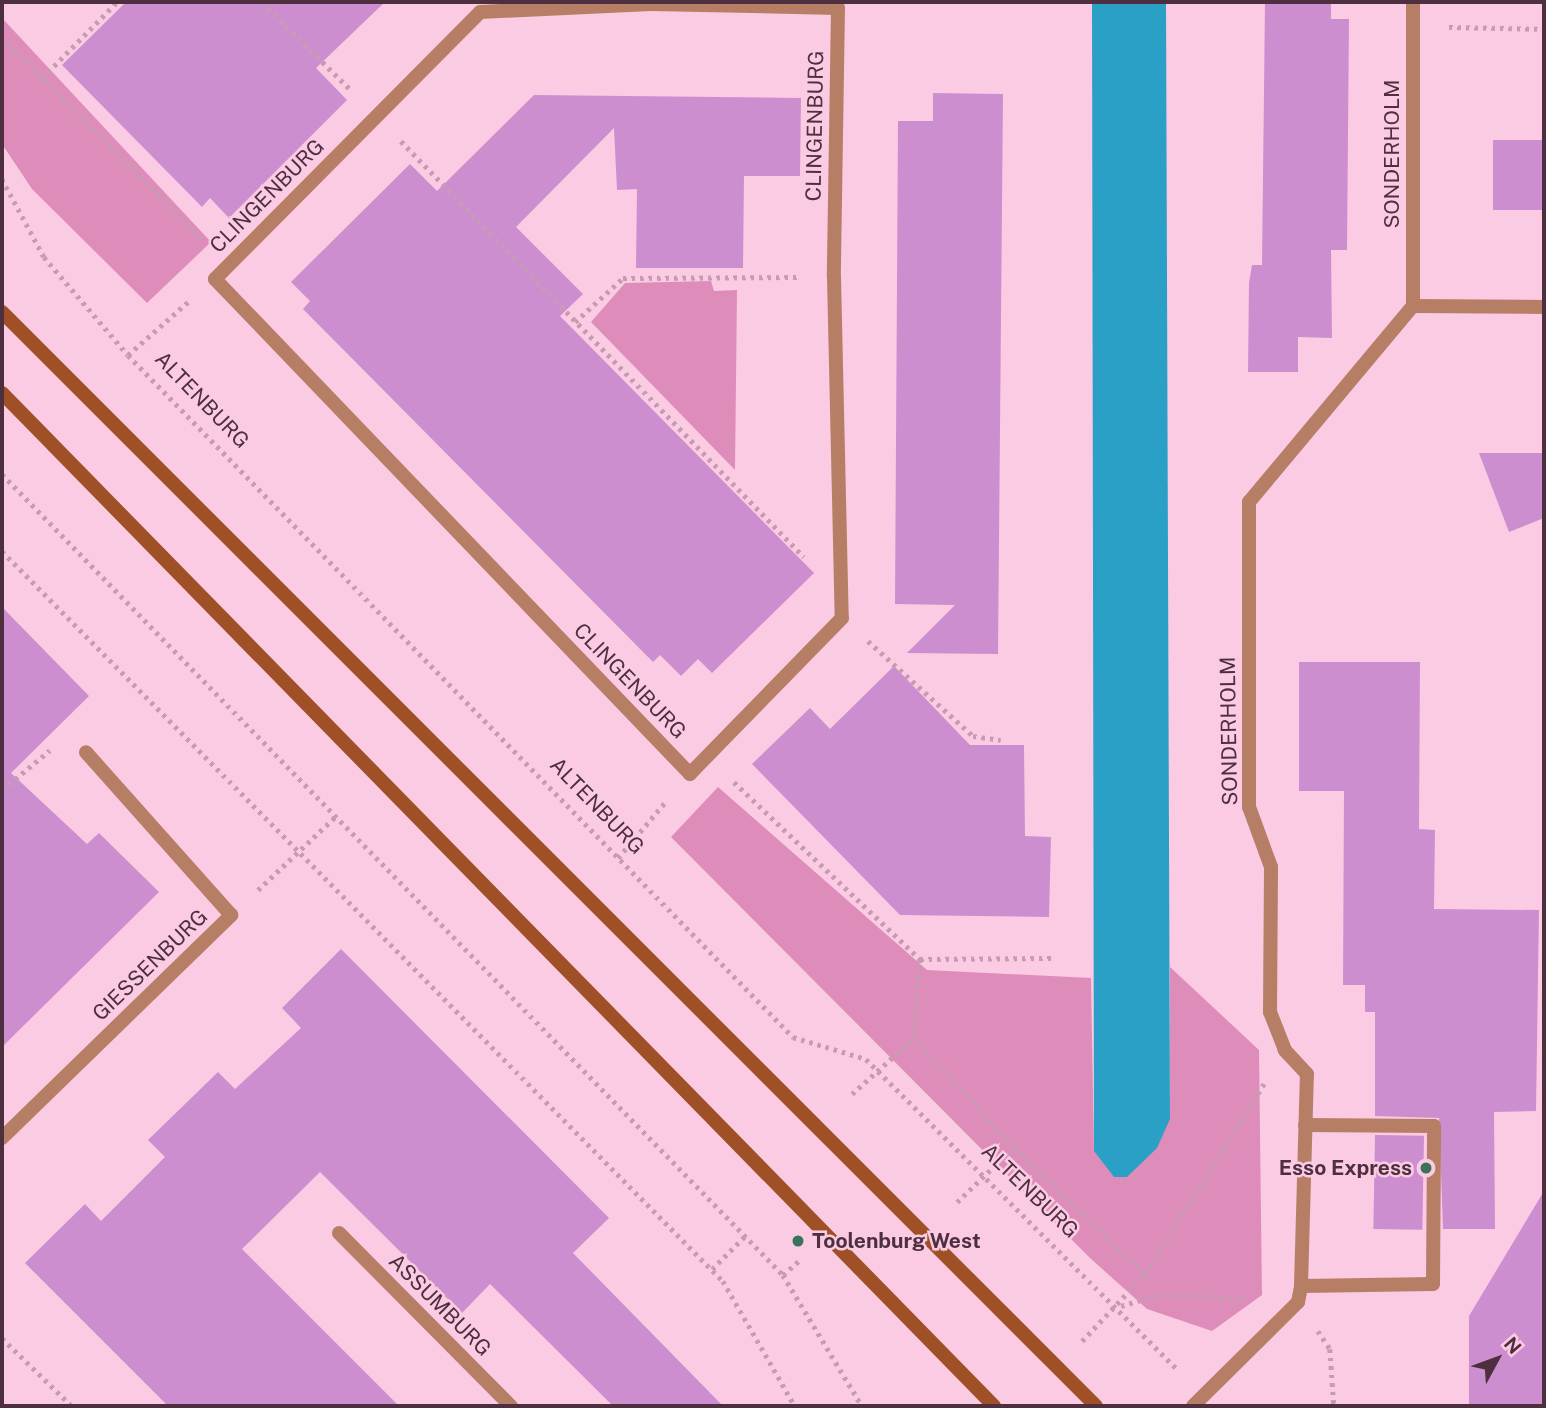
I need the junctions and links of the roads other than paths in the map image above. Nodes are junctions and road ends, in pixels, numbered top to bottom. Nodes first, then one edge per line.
1 (1413, 2) edge
2 (651, 3) edge
3 (1412, 306) junction
4 (1544, 307) edge
5 (2, 312) edge
6 (2, 393) edge
7 (86, 752) road end
8 (1305, 1125) junction
9 (2, 1138) edge
10 (339, 1233) dead end
11 (1301, 1286) junction
12 (1198, 1402) edge
13 (511, 1406) edge
14 (993, 1406) edge
15 (1096, 1406) edge

1 - 3 street, SONDERHOLM
2 - 2 street, CLINGENBURG
3 - 4 street
3 - 8 street, SONDERHOLM
5 - 15 main road
6 - 14 main road
7 - 9 street, GIESSENBURG
8 - 11 street, SONDERHOLM
8 - 11 street
10 - 13 street, ASSUMBURG
11 - 12 street, SONDERHOLM

